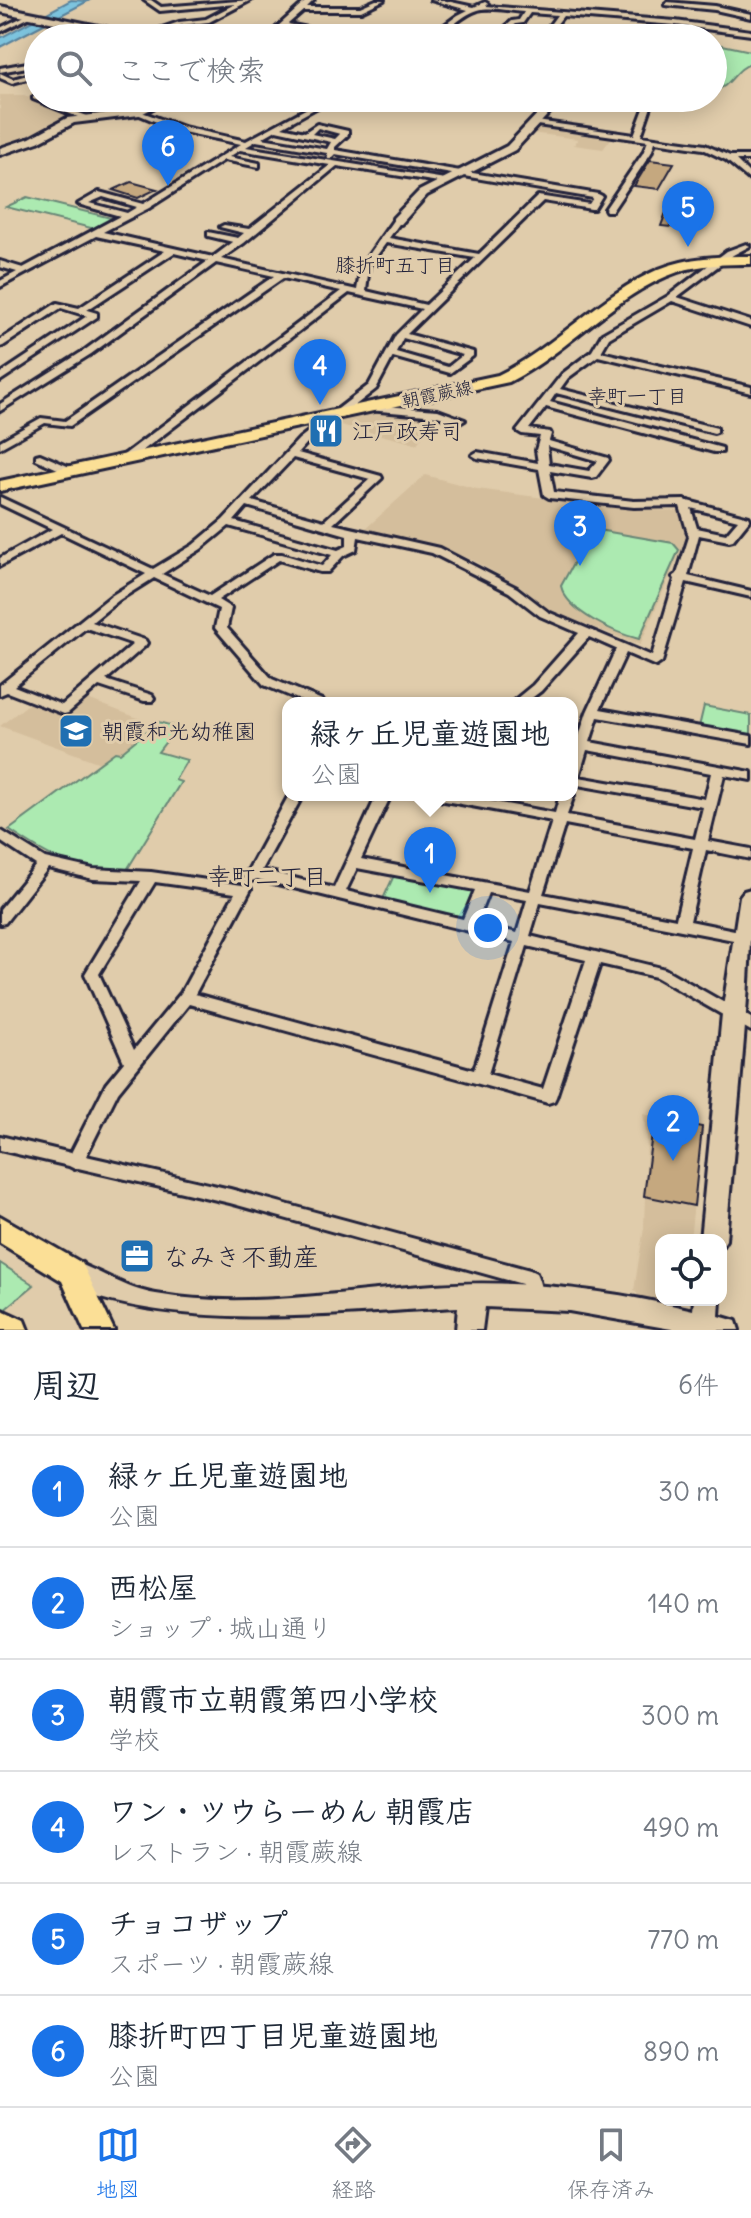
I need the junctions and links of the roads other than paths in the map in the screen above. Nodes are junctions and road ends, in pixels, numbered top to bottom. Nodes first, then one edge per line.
1 (147, 0) edge
2 (311, 0) edge
3 (381, 0) edge
4 (434, 0) edge
5 (490, 0) edge
6 (541, 0) edge
7 (572, 0) edge
8 (595, 0) edge
9 (245, 1) edge
10 (669, 2) edge
11 (477, 8) junction
12 (0, 9) edge
13 (304, 9) junction
14 (531, 11) junction
15 (565, 13) junction
16 (31, 15) junction
17 (589, 15) junction
18 (751, 16) edge
19 (664, 22) junction
20 (675, 23) joint
21 (71, 24) edge
22 (178, 24) edge
23 (287, 24) edge
24 (452, 24) edge
25 (512, 24) edge
26 (555, 24) edge
27 (683, 24) edge
28 (0, 30) edge
29 (727, 30) edge
30 (751, 33) edge
31 (24, 66) edge
32 (0, 72) edge
33 (24, 78) edge
34 (73, 112) edge
35 (137, 112) joint
36 (305, 112) edge
37 (545, 112) edge
38 (646, 112) edge
39 (86, 117) junction
40 (537, 123) junction
41 (275, 128) junction
42 (637, 137) junction
43 (652, 139) junction
44 (247, 143) junction
45 (0, 152) edge
46 (331, 152) junction
47 (223, 158) junction
48 (729, 158) junction
49 (751, 158) edge
50 (333, 164) junction
51 (256, 165) dead end
52 (464, 172) junction
53 (751, 179) edge
54 (445, 181) junction
55 (144, 207) junction
56 (609, 209) dead end
57 (128, 216) junction
58 (397, 221) joint
59 (224, 227) dead end
60 (252, 232) junction
61 (94, 233) junction
62 (211, 234) dead end
63 (383, 240) junction
64 (241, 241) junction
65 (173, 250) junction
66 (748, 253) edge
67 (478, 256) junction
68 (721, 260) junction
69 (216, 261) junction
70 (0, 264) edge
71 (24, 271) junction
72 (280, 276) junction
73 (0, 284) edge
74 (346, 291) junction
75 (361, 294) junction
76 (671, 298) junction
77 (428, 308) junction
78 (80, 311) junction
79 (751, 324) edge
80 (401, 335) junction
81 (0, 344) edge
82 (596, 353) junction
83 (391, 354) junction
84 (0, 378) edge
85 (554, 390) junction
86 (751, 390) edge
87 (543, 403) junction
88 (0, 408) edge
89 (371, 408) junction
90 (338, 414) junction
91 (460, 420) dead end
92 (714, 430) dead end
93 (543, 442) junction
94 (0, 445) edge
95 (718, 450) dead end
96 (291, 454) junction
97 (477, 455) dead end
98 (125, 459) junction
99 (29, 463) dead end
100 (542, 464) junction
101 (68, 470) junction
102 (0, 486) edge
103 (0, 500) edge
104 (247, 503) junction
105 (684, 503) junction
106 (227, 522) junction
107 (326, 525) junction
108 (60, 529) junction
109 (691, 530) junction
110 (353, 533) junction
111 (339, 554) junction
112 (0, 563) edge
113 (153, 573) junction
114 (679, 577) junction
115 (751, 594) edge
116 (210, 601) junction
117 (84, 623) junction
118 (587, 632) junction
119 (622, 648) junction
120 (98, 681) junction
121 (3, 689) edge
122 (304, 697) edge
123 (525, 697) edge
124 (148, 698) dead end
125 (593, 712) junction
126 (751, 740) edge
127 (582, 745) junction
128 (578, 759) edge
129 (718, 771) junction
130 (751, 776) edge
131 (578, 780) edge
132 (293, 801) edge
133 (381, 801) edge
134 (467, 801) edge
135 (565, 801) edge
136 (709, 804) junction
137 (560, 818) junction
138 (0, 835) edge
139 (699, 843) junction
140 (751, 854) edge
141 (353, 862) junction
142 (45, 863) junction
143 (254, 873) junction
144 (151, 877) junction
145 (484, 886) junction
146 (244, 889) junction
147 (338, 894) junction
148 (536, 895) junction
149 (751, 896) edge
150 (0, 919) edge
151 (682, 925) junction
152 (467, 927) junction
153 (744, 937) junction
154 (521, 941) junction
155 (594, 959) junction
156 (744, 985) edge
157 (186, 997) junction
158 (742, 1020) edge
159 (131, 1061) junction
160 (479, 1078) junction
161 (0, 1143) edge
162 (75, 1162) junction
163 (0, 1228) edge
164 (714, 1234) edge
165 (72, 1272) junction
166 (473, 1295) junction
167 (533, 1296) junction
168 (711, 1321) edge
169 (0, 1324) edge
170 (12, 1330) edge
171 (99, 1330) edge
172 (469, 1330) edge

1 - 9 street
2 - 13 street
3 - 13 street
4 - 11 street
5 - 11 street
6 - 14 street
7 - 15 street
8 - 17 street
9 - 22 street
10 - 18 street
10 - 19 street
11 - 14 street
11 - 24 street
12 - 16 street
13 - 23 street
14 - 15 street
14 - 25 street
15 - 17 street
15 - 26 street
16 - 21 street
16 - 28 street
17 - 19 street
19 - 20 street
20 - 27 street
29 - 30 street
31 - 32 street
32 - 33 street
34 - 39 street
35 - 39 street
35 - 44 street
36 - 41 street
37 - 40 street
38 - 42 street
39 - 45 street
40 - 42 street
40 - 52 street
41 - 44 street
41 - 46 street
42 - 43 street
43 - 48 street
43 - 56 street
44 - 46 street
44 - 47 street
44 - 50 street
46 - 50 street
46 - 52 street
47 - 51 street
47 - 55 street
48 - 49 street
48 - 53 street
50 - 54 street
50 - 60 street
52 - 54 street
52 - 67 street
54 - 58 street
55 - 57 street
55 - 57 street
57 - 61 street
58 - 63 street
59 - 60 street
60 - 64 street
61 - 65 street
61 - 71 street
62 - 64 street
63 - 67 street
63 - 75 street
64 - 69 street
65 - 69 street
65 - 78 street
66 - 68 main road, 朝霞蕨線
67 - 77 street
68 - 76 street
68 - 89 main road, 朝霞蕨線
69 - 72 street
69 - 88 street
70 - 71 street
71 - 73 street
72 - 74 street
72 - 94 street
74 - 75 street
74 - 98 street
75 - 77 street
76 - 79 street
76 - 82 street
77 - 80 street
78 - 81 street
78 - 84 street
80 - 83 street
80 - 83 street
82 - 85 street
82 - 86 street
83 - 90 street
85 - 87 street
85 - 92 street
87 - 93 street
87 - 95 street
89 - 90 main road, 朝霞蕨線
89 - 91 street
90 - 96 street
90 - 98 main road, 朝霞蕨線
93 - 100 street
93 - 100 street
96 - 104 street
96 - 107 street
97 - 100 street
98 - 101 main road, 朝霞蕨線
99 - 101 street
100 - 105 street
101 - 102 main road, 朝霞蕨線
103 - 108 street
104 - 106 street
104 - 107 street
105 - 109 street
105 - 109 street
106 - 111 street
106 - 113 street
107 - 110 street
108 - 112 street
108 - 113 street
109 - 114 street
110 - 111 street
110 - 118 street
111 - 116 street
113 - 116 street
113 - 117 street
114 - 115 street
114 - 119 street
116 - 122 street
117 - 120 street
117 - 121 street
118 - 119 street
118 - 123 street
119 - 125 street
120 - 121 street
120 - 124 street
125 - 126 street
125 - 127 street
127 - 128 street
127 - 129 street
129 - 130 street
129 - 136 street
131 - 136 street
132 - 143 street
133 - 141 street
134 - 137 street
135 - 137 street
136 - 139 street
137 - 139 street
137 - 148 street
138 - 142 street
139 - 140 street
139 - 151 street
141 - 145 street
141 - 147 street
142 - 144 street
142 - 150 street
143 - 146 street
143 - 147 street
144 - 146 street
144 - 159 street
145 - 148 street
145 - 152 street
146 - 157 street
147 - 152 street
148 - 151 street
148 - 154 street
149 - 153 street
151 - 153 street
152 - 154 street
153 - 156 street
154 - 155 street
154 - 160 street
155 - 158 street
155 - 160 street
156 - 158 street
157 - 159 street
157 - 160 street
158 - 164 street
159 - 162 street
161 - 162 street
162 - 167 street
163 - 165 main road
165 - 166 street
165 - 171 main road
166 - 167 street
166 - 172 street
167 - 168 street
169 - 170 highway

